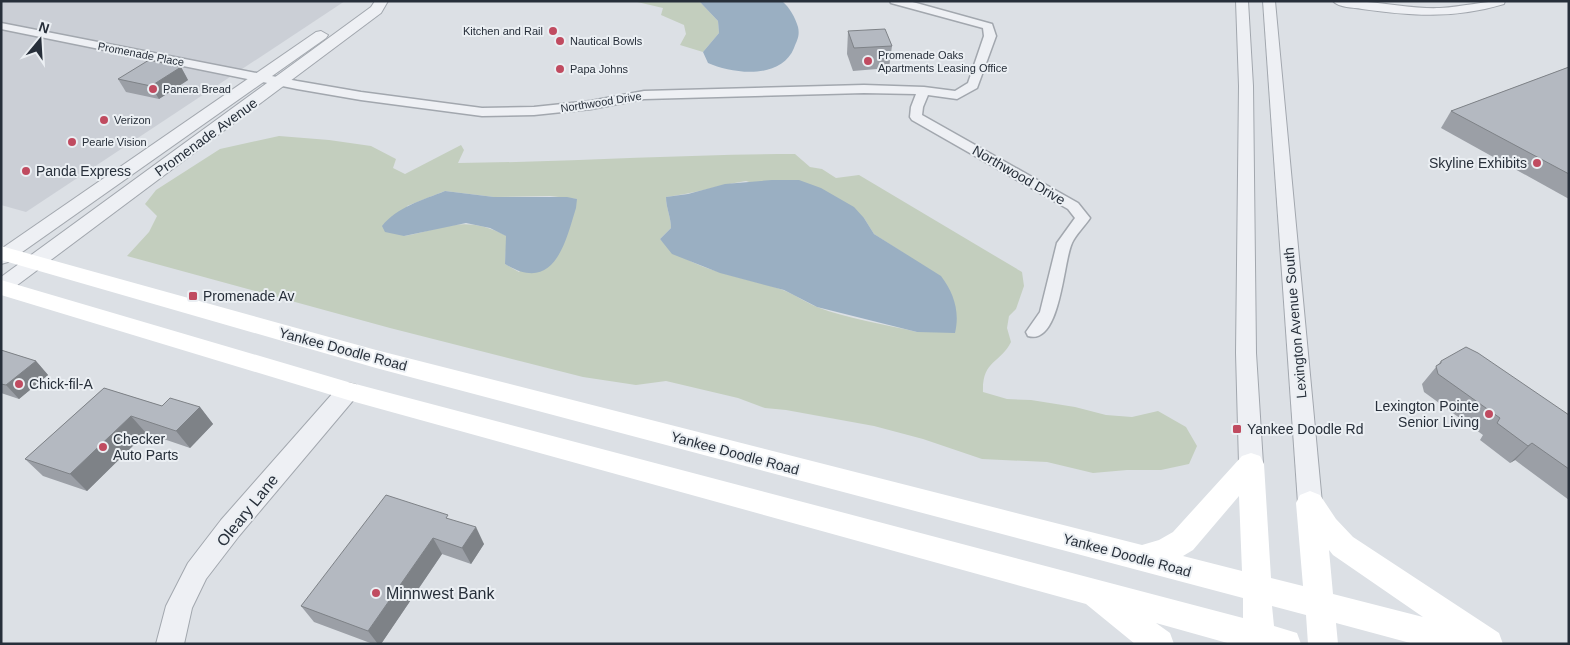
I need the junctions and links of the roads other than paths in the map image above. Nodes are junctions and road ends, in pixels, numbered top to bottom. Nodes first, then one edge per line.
1 (376, 1) edge
2 (382, 1) edge
3 (895, 1) edge
4 (1242, 1) edge
5 (1269, 1) edge
6 (1339, 1) edge
7 (1499, 1) edge
8 (1, 26) edge
9 (262, 78) junction
10 (281, 82) junction
11 (924, 91) junction
12 (3, 256) edge
13 (34, 263) junction
14 (1, 287) edge
15 (1034, 332) dead end
16 (348, 391) junction
17 (1251, 464) junction
18 (1310, 503) junction
19 (1140, 559) junction
20 (1257, 589) junction
21 (1090, 591) junction
22 (1319, 605) junction
23 (1268, 641) edge
24 (170, 644) edge
25 (1159, 644) edge
26 (1323, 644) edge
27 (1471, 644) edge
28 (1488, 644) edge

1 - 9 street, Promenade Avenue
2 - 10 street, Promenade Avenue
3 - 11 street, Northwood Drive
4 - 17 street
5 - 18 street, Lexington Avenue South
6 - 7 street
8 - 9 street, Promenade Place
9 - 10 street, Promenade Place
9 - 12 street, Promenade Avenue
10 - 11 street, Northwood Drive
10 - 13 street, Promenade Avenue
11 - 15 street, Northwood Drive
12 - 13 main road, Yankee Doodle Road
13 - 14 street, Promenade Avenue
13 - 19 main road, Yankee Doodle Road
14 - 16 main road
16 - 21 main road
16 - 24 street, Oleary Lane
17 - 19 main road
17 - 20 main road
18 - 22 main road, Lexington Avenue South
18 - 28 main road
19 - 20 main road, Yankee Doodle Road
20 - 22 main road, Yankee Doodle Road
20 - 23 main road
21 - 23 main road
21 - 25 main road
22 - 26 main road, Lexington Avenue South
22 - 27 main road, Yankee Doodle Road

